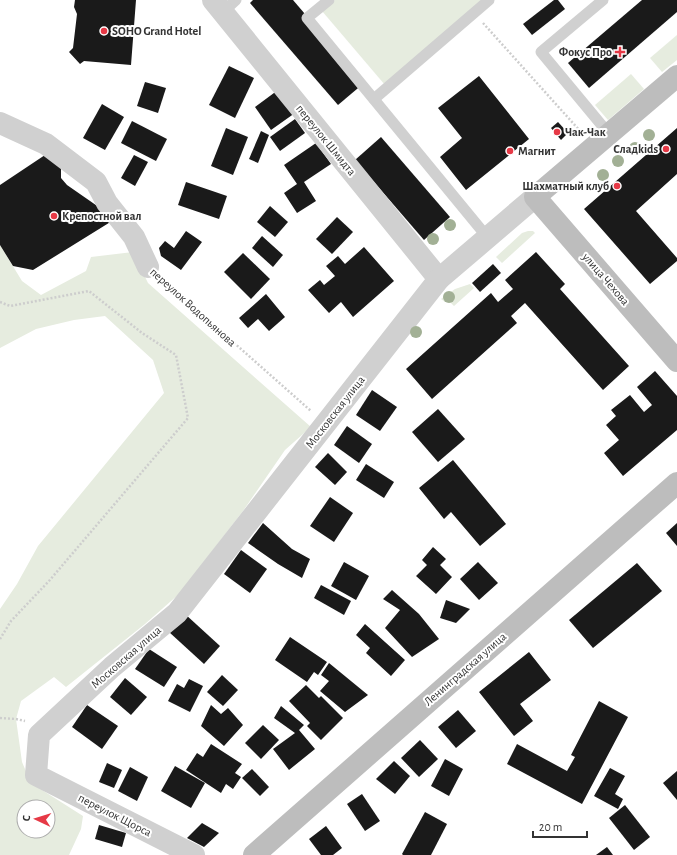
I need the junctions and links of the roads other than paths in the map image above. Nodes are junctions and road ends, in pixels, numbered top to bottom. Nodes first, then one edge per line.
1 (329, 0) edge
2 (489, 0) edge
3 (603, 0) edge
4 (224, 4) edge
5 (677, 76) edge
6 (374, 99) junction
7 (0, 123) edge
8 (609, 134) junction
9 (535, 197) junction
10 (488, 238) junction
11 (148, 267) road end
12 (439, 279) junction
13 (677, 361) edge
14 (677, 483) edge
15 (36, 775) joint
16 (194, 855) edge
17 (254, 855) edge

1 - 6 lane
2 - 6 lane
3 - 8 lane
4 - 12 street, переулок Шмидта
5 - 8 street, Московская улица
6 - 10 lane
7 - 11 street, переулок Водопьянова
8 - 9 street, Московская улица
9 - 10 street, Московская улица
9 - 13 street, улица Чехова
10 - 12 street, Московская улица
12 - 15 street, Московская улица
14 - 17 street, Ленинградская улица
15 - 16 street, переулок Щорса

